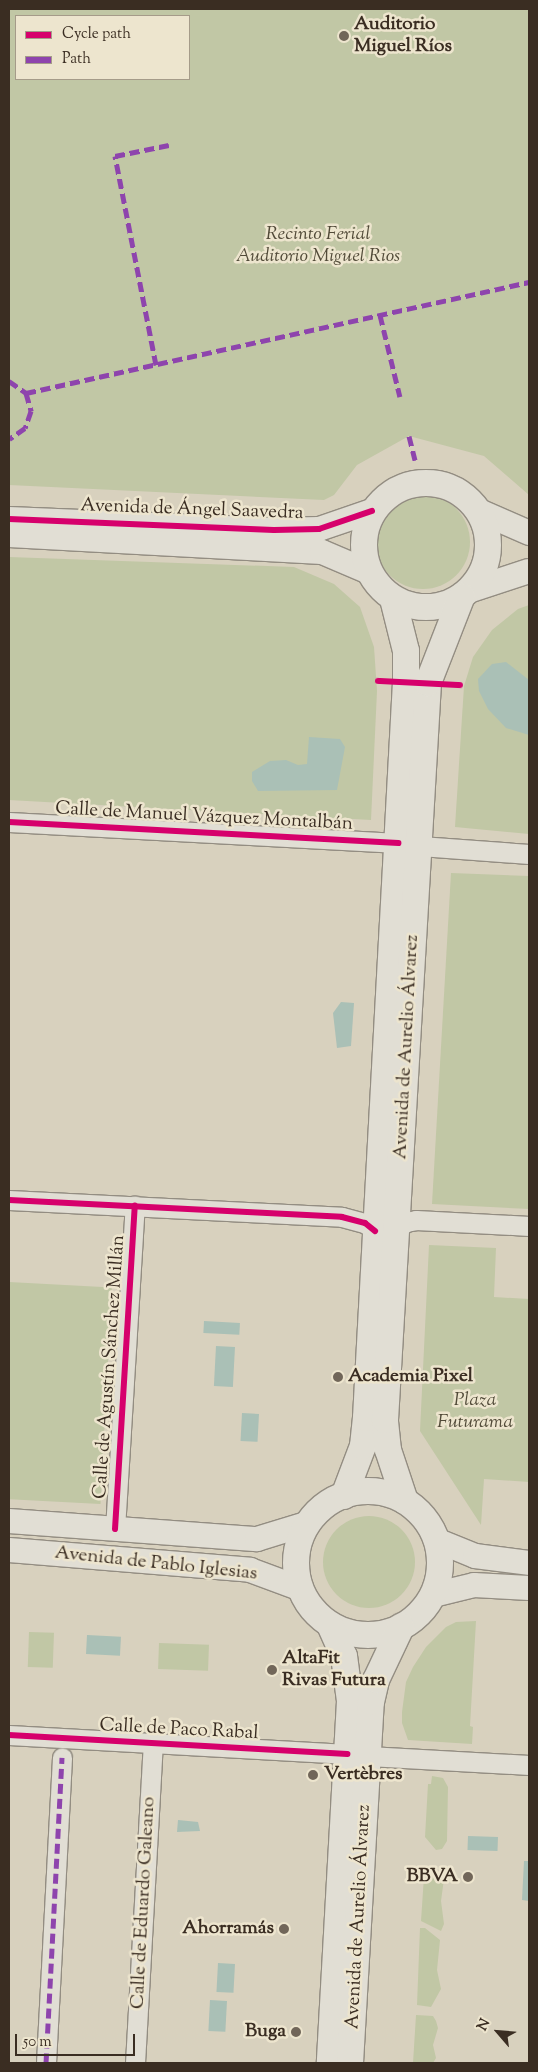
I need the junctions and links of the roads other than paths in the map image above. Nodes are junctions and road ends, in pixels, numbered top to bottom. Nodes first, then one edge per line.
1 (478, 511) junction
2 (372, 512) junction
3 (9, 519) edge
4 (529, 533) edge
5 (9, 535) edge
6 (529, 571) edge
7 (369, 572) junction
8 (465, 593) junction
9 (394, 599) junction
10 (9, 822) edge
11 (409, 844) junction
12 (529, 854) edge
13 (9, 1200) edge
14 (135, 1206) junction
15 (529, 1226) edge
16 (386, 1230) junction
17 (344, 1496) junction
18 (405, 1501) junction
19 (9, 1522) edge
20 (308, 1523) junction
21 (115, 1529) junction
22 (436, 1540) junction
23 (9, 1550) edge
24 (529, 1563) edge
25 (529, 1588) edge
26 (301, 1589) junction
27 (433, 1595) junction
28 (330, 1624) junction
29 (401, 1627) junction
30 (9, 1735) edge
31 (153, 1744) junction
32 (357, 1755) junction
33 (62, 1757) dead end
34 (529, 1765) edge
35 (46, 2063) edge
36 (135, 2063) edge
37 (330, 2063) edge
38 (350, 2063) edge

1 - 2 main road
1 - 4 street
1 - 8 main road
2 - 3 street, Avenida de Ángel Saavedra
2 - 7 main road
5 - 7 street, Avenida de Ángel Saavedra
6 - 8 street
7 - 9 main road
8 - 9 main road
8 - 11 main road, Avenida de Aurelio Álvarez
9 - 11 main road, Avenida de Aurelio Álvarez
10 - 11 street, Calle de Manuel Vázquez Montalbán
11 - 12 street, Calle de Manuel Vázquez Montalbán
11 - 16 main road, Avenida de Aurelio Álvarez
13 - 14 street
14 - 16 street
14 - 21 street, Calle de Agustín Sánchez Millán
15 - 16 street
16 - 17 main road, Avenida de Aurelio Álvarez
16 - 18 main road, Avenida de Aurelio Álvarez
17 - 18 main road
17 - 20 main road
18 - 22 main road
19 - 21 street, Avenida de Pablo Iglesias
20 - 21 street, Avenida de Pablo Iglesias
20 - 26 main road
22 - 24 street
22 - 27 main road
23 - 26 street, Avenida de Pablo Iglesias
25 - 27 street
26 - 28 main road
27 - 29 main road
28 - 29 main road
28 - 32 main road, Avenida de Aurelio Álvarez
29 - 32 main road, Avenida de Aurelio Álvarez
30 - 31 street, Calle de Paco Rabal
31 - 32 street, Calle de Paco Rabal
31 - 36 street, Calle de Eduardo Galeano
32 - 34 street, Calle de Paco Rabal
32 - 37 main road, Avenida de Aurelio Álvarez
32 - 38 main road, Avenida de Aurelio Álvarez
33 - 35 street

